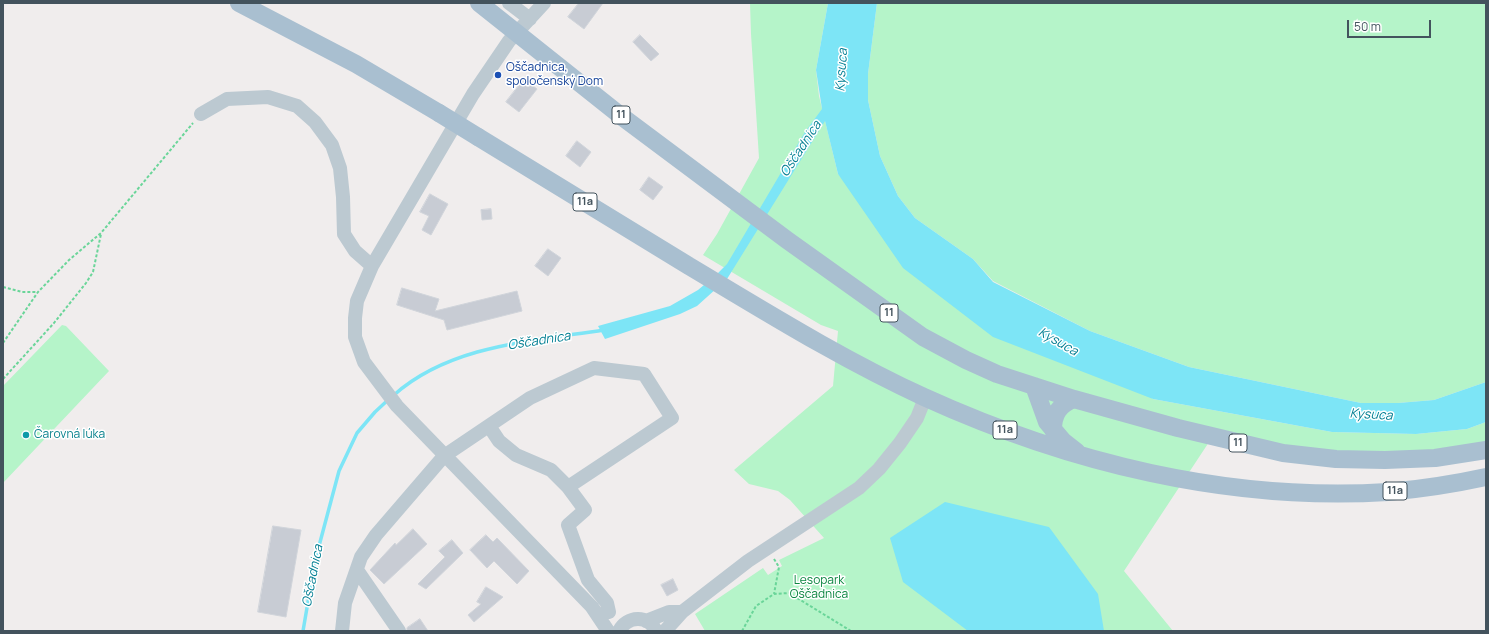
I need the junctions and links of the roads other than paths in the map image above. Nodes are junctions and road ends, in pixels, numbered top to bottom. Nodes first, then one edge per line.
1 (239, 3) edge
2 (508, 3) edge
3 (544, 3) edge
4 (488, 6) edge
5 (523, 26) junction
6 (201, 114) road end
7 (372, 266) junction
8 (1034, 386) junction
9 (925, 398) junction
10 (1074, 399) junction
11 (489, 426) junction
12 (1053, 430) junction
13 (1486, 450) edge
14 (444, 456) junction
15 (1086, 458) junction
16 (1486, 477) edge
17 (568, 487) junction
18 (357, 570) junction
19 (592, 607) junction
20 (609, 612) junction
21 (682, 612) junction
22 (631, 620) junction
23 (651, 626) edge
24 (342, 631) edge
25 (399, 631) edge
26 (608, 631) edge
27 (619, 631) edge
28 (665, 631) edge

1 - 9 main road, 11a, bridge
2 - 5 street
3 - 5 street
4 - 5 main road, 11
5 - 7 street
5 - 8 main road, 11
6 - 7 street
7 - 14 street
8 - 10 main road, 11
8 - 12 main road
9 - 15 main road, 11a
9 - 21 street
10 - 12 main road
10 - 13 main road, 11
11 - 14 street
11 - 17 street
11 - 17 street
12 - 15 main road
14 - 18 street
14 - 19 street
15 - 16 main road, 11a
17 - 20 street
18 - 24 street
18 - 25 street
19 - 20 street
19 - 26 street
20 - 22 street
21 - 23 street
21 - 28 street
22 - 23 street
22 - 27 street

